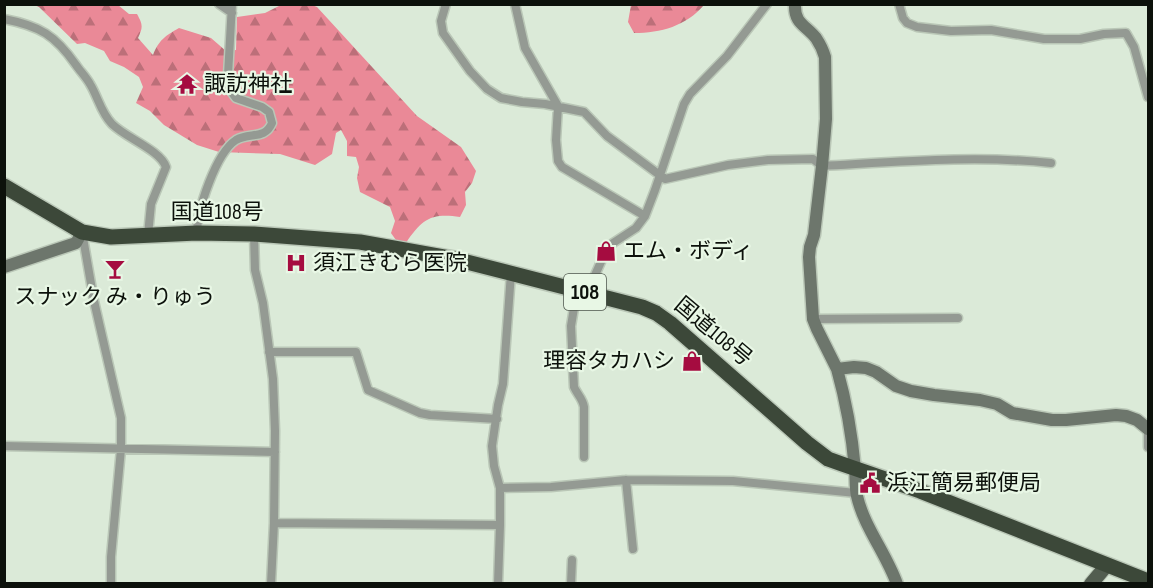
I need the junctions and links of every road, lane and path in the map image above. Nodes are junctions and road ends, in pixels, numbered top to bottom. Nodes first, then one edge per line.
1 (219, 4) edge
2 (446, 4) edge
3 (515, 4) edge
4 (767, 4) edge
5 (795, 4) edge
6 (899, 4) edge
7 (232, 9) edge
8 (4, 18) edge
9 (1149, 97) edge
10 (558, 106) junction
11 (1051, 163) dead end
12 (822, 166) junction
13 (659, 176) junction
14 (4, 186) edge
15 (645, 216) junction
16 (82, 232) junction
17 (197, 233) junction
18 (254, 234) junction
19 (147, 235) junction
20 (4, 267) edge
21 (511, 273) junction
22 (582, 292) junction
23 (958, 318) dead end
24 (813, 319) junction
25 (269, 352) junction
26 (837, 369) junction
27 (497, 419) junction
28 (1148, 429) edge
29 (4, 447) edge
30 (1149, 447) edge
31 (121, 449) junction
32 (275, 452) junction
33 (584, 457) dead end
34 (855, 469) junction
35 (626, 480) junction
36 (500, 488) junction
37 (856, 493) junction
38 (274, 523) junction
39 (500, 525) junction
40 (633, 549) dead end
41 (572, 560) dead end
42 (1107, 565) junction
43 (1149, 581) edge
44 (111, 584) edge
45 (271, 584) edge
46 (498, 584) edge
47 (571, 584) edge
48 (897, 584) edge
49 (1091, 584) edge

1 - 7 street
2 - 10 street
3 - 10 street
4 - 13 street
5 - 12 street
6 - 9 street
7 - 17 street
8 - 19 street
10 - 13 street
10 - 15 street
11 - 12 street
12 - 13 street
12 - 24 street
13 - 15 street
14 - 16 highway, 国道108号 / 108
15 - 22 street
16 - 19 highway, 国道108号 / 108
16 - 20 street
16 - 31 street
17 - 18 highway, 国道108号 / 108
17 - 19 highway, 国道108号 / 108
18 - 21 highway, 国道108号 / 108
18 - 25 street
21 - 22 highway, 国道108号 / 108
21 - 27 street
22 - 33 street
22 - 34 highway, 国道108号 / 108
23 - 24 street
24 - 26 street
25 - 27 street
25 - 32 street
26 - 28 street
26 - 34 street
27 - 36 street
28 - 30 street
29 - 31 street
31 - 32 street
31 - 44 street
32 - 38 street
34 - 37 street
34 - 42 highway, 国道108号 / 108
35 - 36 street
35 - 37 street
35 - 40 street
36 - 39 street
37 - 48 street
38 - 39 street
38 - 45 street
39 - 46 street
41 - 47 street
42 - 43 highway, 国道108号 / 108
42 - 49 main road

